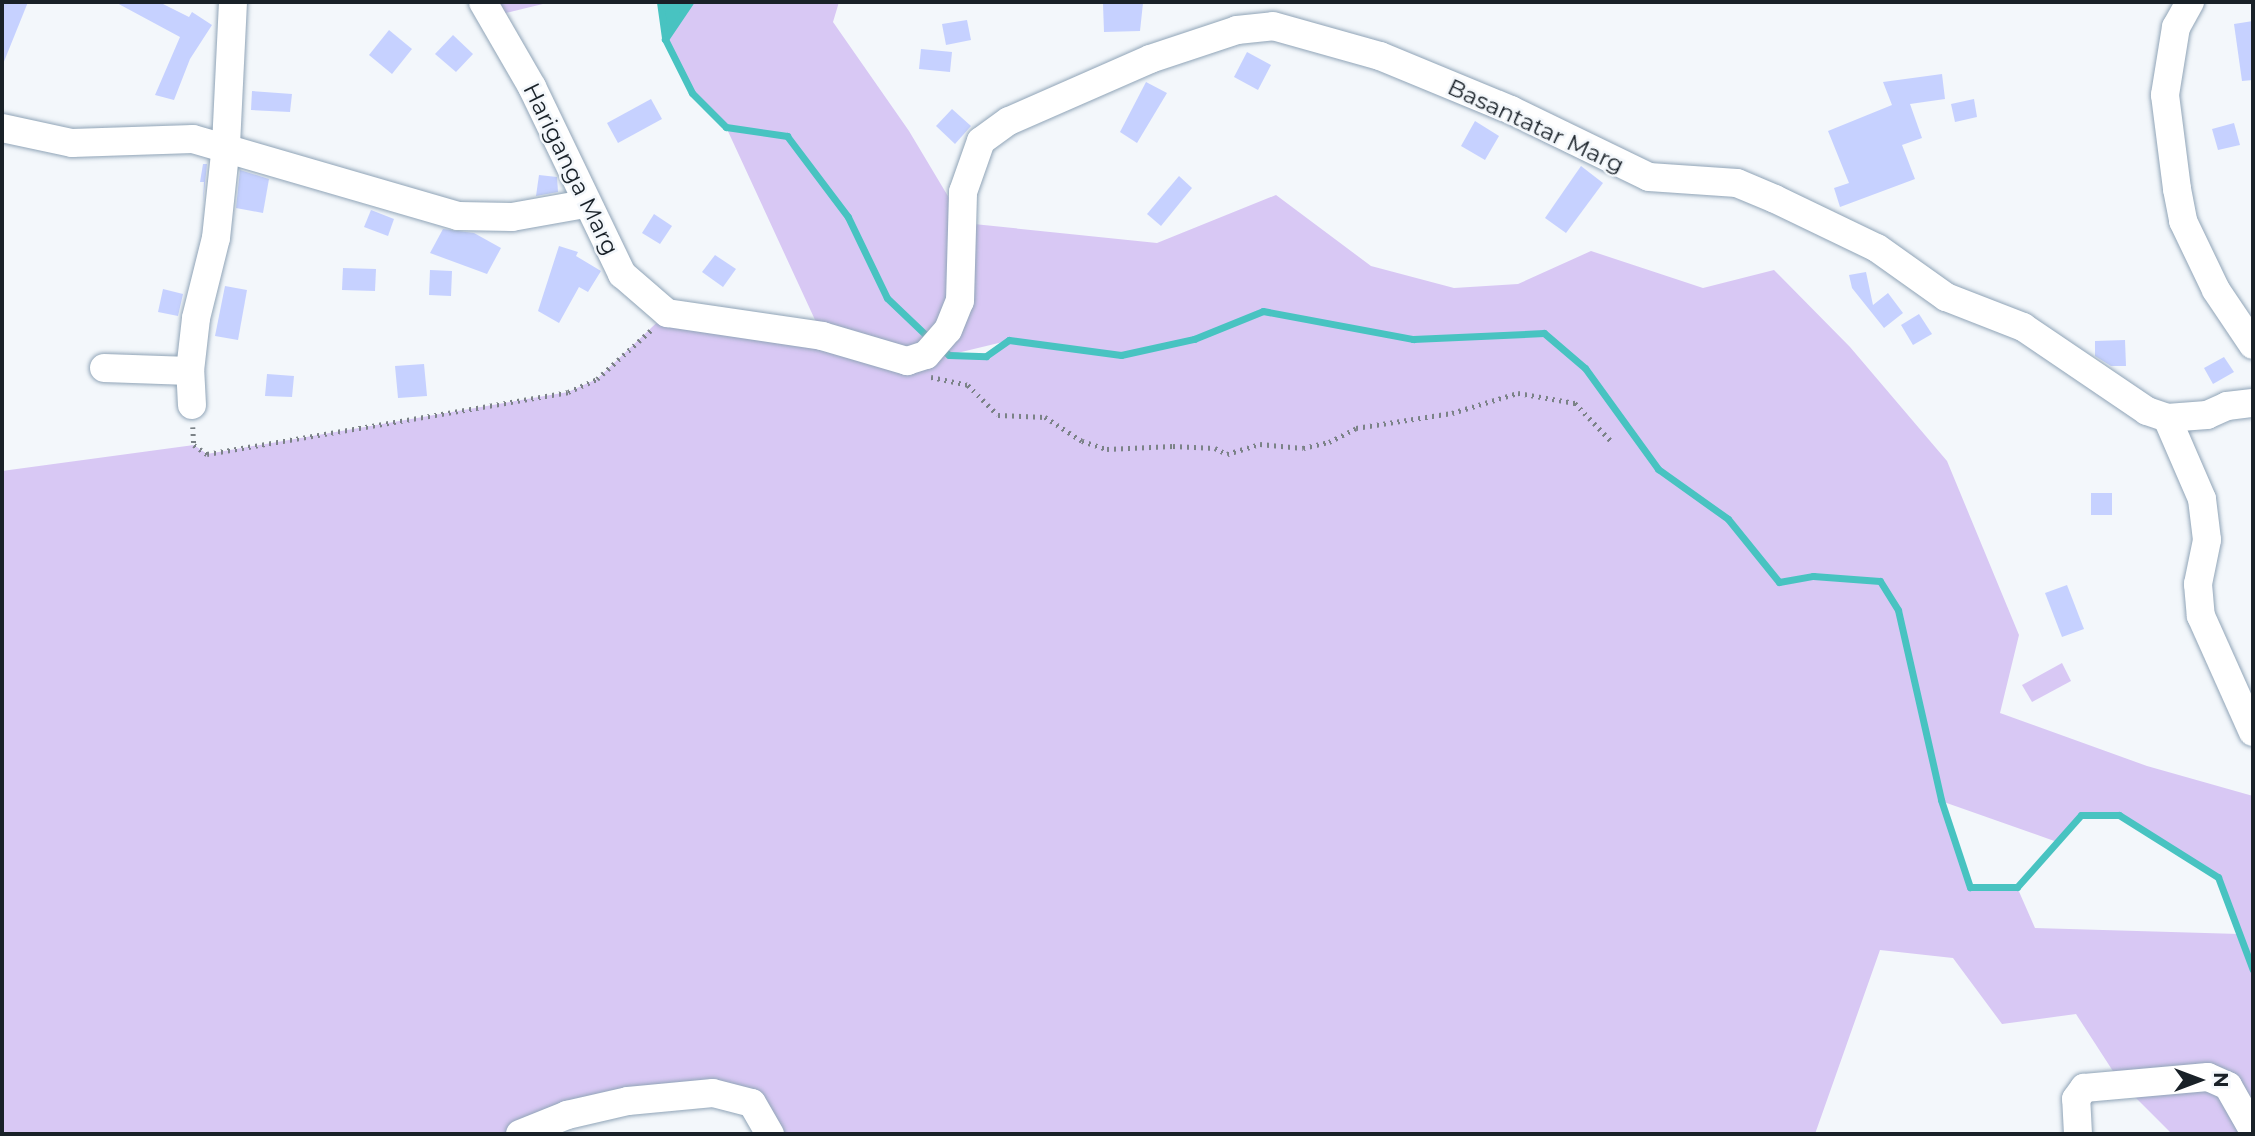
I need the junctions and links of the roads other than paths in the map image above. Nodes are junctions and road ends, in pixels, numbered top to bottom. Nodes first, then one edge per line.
1 (233, 2) edge
2 (483, 2) edge
3 (2190, 2) edge
4 (2, 128) edge
5 (226, 145) junction
6 (585, 204) junction
7 (948, 330) joint
8 (2253, 345) edge
9 (104, 368) dead end
10 (190, 371) junction
11 (2253, 403) edge
12 (192, 405) road end
13 (2167, 418) junction
14 (2253, 732) edge
15 (2253, 1130) edge
16 (520, 1134) edge
17 (770, 1134) edge
18 (2078, 1134) edge

1 - 5 street
2 - 6 street, Hariganga Marg
3 - 8 street
4 - 5 street
5 - 6 street
5 - 10 street
6 - 7 street, Hariganga Marg
7 - 13 street, Basantatar Marg
9 - 10 street
10 - 12 street
11 - 13 street
13 - 14 street
15 - 18 street
16 - 17 street

